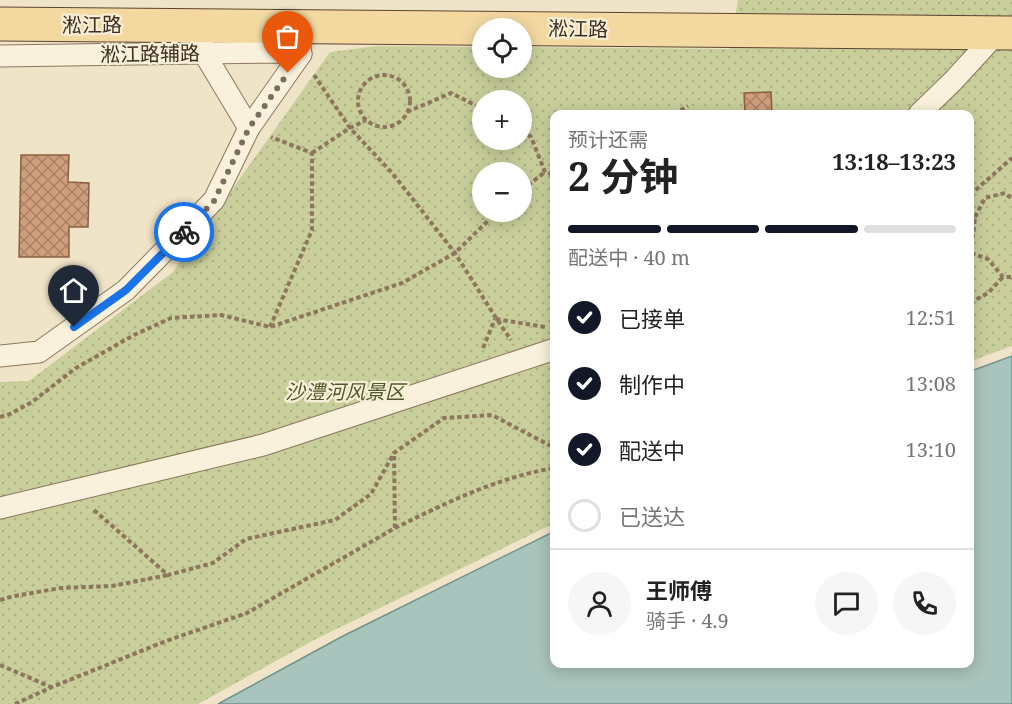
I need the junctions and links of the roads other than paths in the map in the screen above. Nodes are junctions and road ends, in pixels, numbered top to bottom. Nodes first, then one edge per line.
1 (0, 24) edge
2 (1005, 33) edge
3 (203, 39) junction
4 (299, 40) junction
5 (0, 56) edge
6 (923, 110) edge
7 (249, 128) junction
8 (550, 351) edge
9 (0, 356) edge
10 (0, 508) edge

1 - 3 main road, 淞江路
2 - 4 main road, 淞江路
2 - 6 street
3 - 4 main road, 淞江路
3 - 5 street, 淞江路辅路
3 - 7 street
4 - 7 street
7 - 9 street
8 - 10 street

